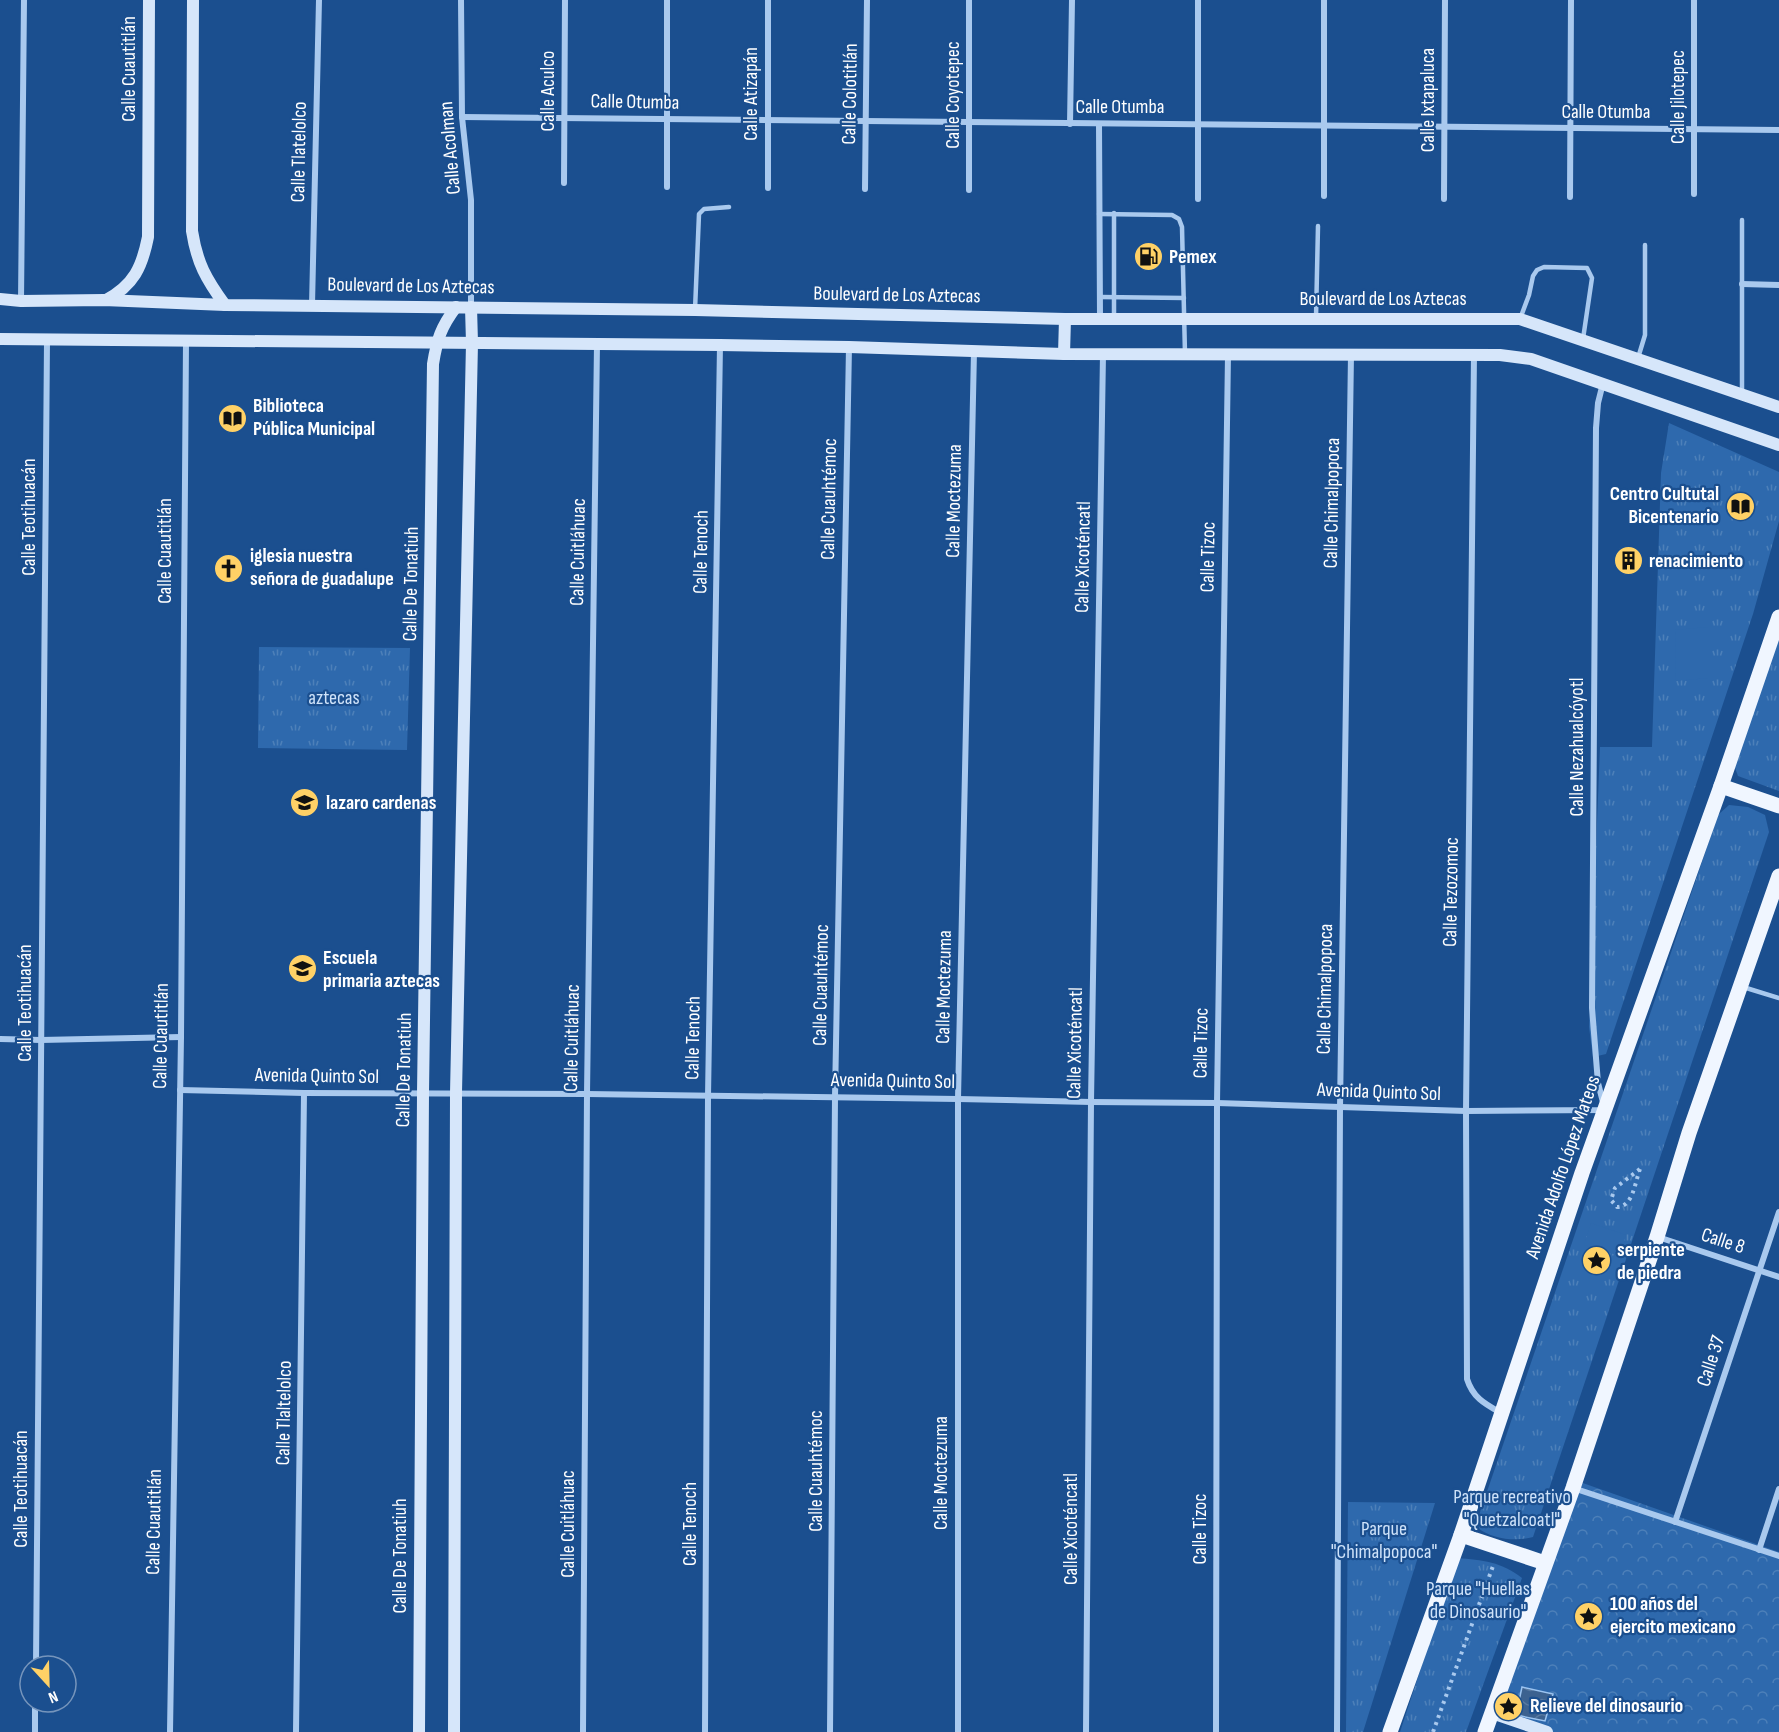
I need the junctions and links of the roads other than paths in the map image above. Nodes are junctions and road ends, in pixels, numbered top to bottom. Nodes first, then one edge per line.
1 (24, 0) edge
2 (149, 0) edge
3 (193, 0) edge
4 (319, 0) edge
5 (461, 0) edge
6 (565, 0) edge
7 (667, 0) edge
8 (768, 0) edge
9 (867, 0) edge
10 (969, 0) edge
11 (1071, 0) edge
12 (1198, 0) edge
13 (1324, 0) edge
14 (1445, 0) edge
15 (1571, 0) edge
16 (1695, 0) edge
17 (462, 117) junction
18 (564, 118) junction
19 (667, 119) junction
20 (768, 121) junction
21 (867, 122) junction
22 (969, 123) junction
23 (1071, 124) junction
24 (1100, 124) junction
25 (1198, 124) junction
26 (1324, 125) junction
27 (1444, 128) junction
28 (1570, 129) junction
29 (1695, 129) junction
30 (1779, 130) edge
31 (564, 183) dead end
32 (667, 187) dead end
33 (768, 188) dead end
34 (865, 189) dead end
35 (969, 190) dead end
36 (1694, 195) dead end
37 (1324, 196) dead end
38 (1570, 197) dead end
39 (1198, 199) dead end
40 (1444, 200) dead end
41 (729, 207) dead end
42 (1114, 213) junction
43 (1099, 214) junction
44 (1742, 220) dead end
45 (1318, 226) dead end
46 (1645, 245) dead end
47 (1742, 284) junction
48 (1779, 285) edge
49 (471, 293) junction
50 (1100, 297) junction
51 (1113, 297) junction
52 (1184, 298) junction
53 (0, 299) edge
54 (104, 300) junction
55 (21, 301) junction
56 (225, 305) junction
57 (312, 305) junction
58 (456, 307) junction
59 (471, 307) junction
60 (695, 310) junction
61 (1100, 318) junction
62 (1114, 318) junction
63 (1184, 318) junction
64 (1316, 318) junction
65 (1065, 319) junction
66 (1520, 319) junction
67 (0, 339) edge
68 (1583, 339) junction
69 (47, 340) junction
70 (186, 341) junction
71 (436, 342) junction
72 (472, 343) junction
73 (597, 344) junction
74 (720, 345) junction
75 (849, 347) junction
76 (974, 351) junction
77 (1064, 354) junction
78 (1103, 354) junction
79 (1351, 354) junction
80 (1474, 354) junction
81 (1185, 355) junction
82 (1228, 355) junction
83 (1638, 358) junction
84 (1603, 383) junction
85 (1742, 393) junction
86 (1779, 407) edge
87 (1779, 445) edge
88 (1779, 617) edge
89 (1721, 786) junction
90 (1779, 806) edge
91 (1779, 876) edge
92 (1741, 986) junction
93 (1779, 998) edge
94 (181, 1037) junction
95 (0, 1039) edge
96 (41, 1040) junction
97 (180, 1090) junction
98 (423, 1093) junction
99 (456, 1093) junction
100 (304, 1094) junction
101 (588, 1094) junction
102 (708, 1097) junction
103 (835, 1097) junction
104 (958, 1099) junction
105 (1091, 1102) junction
106 (1216, 1103) junction
107 (1340, 1108) junction
108 (1605, 1110) junction
109 (1466, 1111) junction
110 (1779, 1212) edge
111 (1657, 1237) junction
112 (1759, 1270) junction
113 (1779, 1277) edge
114 (1502, 1413) junction
115 (1573, 1488) junction
116 (1779, 1489) edge
117 (1675, 1522) junction
118 (1461, 1535) junction
119 (1759, 1550) junction
120 (1779, 1556) edge
121 (1545, 1563) junction
122 (36, 1654) edge
123 (1492, 1713) junction
124 (35, 1714) edge
125 (35, 1732) edge
126 (170, 1732) edge
127 (297, 1732) edge
128 (419, 1732) edge
129 (454, 1732) edge
130 (583, 1732) edge
131 (705, 1732) edge
132 (830, 1732) edge
133 (958, 1732) edge
134 (1086, 1732) edge
135 (1216, 1732) edge
136 (1337, 1732) edge
137 (1390, 1732) edge
138 (1485, 1732) edge
139 (1547, 1732) edge

1 - 55 street
2 - 54 main road, Calle Cuautitlán
3 - 56 main road
4 - 57 street, Calle Tlatelolco
5 - 17 street, Calle Acolman
6 - 18 street, Calle Aculco
7 - 19 street
8 - 20 street, Calle Atizapán
9 - 21 street, Calle Colotitlán
10 - 22 street, Calle Coyotepec
11 - 23 street
12 - 25 street
13 - 26 street
14 - 27 street, Calle Ixtapaluca
15 - 28 street
16 - 29 street, Calle Jilotepec
17 - 18 street, Calle Otumba
17 - 49 street, Calle Acolman
18 - 19 street, Calle Otumba
18 - 31 street, Calle Aculco
19 - 20 street, Calle Otumba
19 - 32 street
20 - 21 street, Calle Otumba
20 - 33 street, Calle Atizapán
21 - 22 street, Calle Otumba
21 - 34 street, Calle Colotitlán
22 - 23 street, Calle Otumba
22 - 35 street, Calle Coyotepec
23 - 24 street, Calle Otumba
24 - 25 street, Calle Otumba
24 - 43 street
25 - 26 street, Calle Otumba
25 - 39 street
26 - 27 street, Calle Otumba
26 - 37 street
27 - 28 street, Calle Otumba
27 - 40 street, Calle Ixtapaluca
28 - 29 street, Calle Otumba
28 - 38 street
29 - 30 street, Calle Otumba
29 - 36 street, Calle Jilotepec
41 - 60 lane
42 - 43 lane
42 - 51 lane
42 - 52 lane
43 - 50 street
44 - 47 lane
45 - 64 lane
46 - 83 lane
47 - 48 street
47 - 85 lane
49 - 58 street
49 - 59 street, Calle Acolman
50 - 51 lane
50 - 61 street
51 - 52 lane
51 - 62 lane
52 - 63 lane
53 - 55 main road, Boulevard de Los Aztecas
54 - 55 main road, Boulevard de Los Aztecas
54 - 56 main road, Boulevard de Los Aztecas
56 - 57 main road, Boulevard de Los Aztecas
57 - 58 main road, Boulevard de Los Aztecas
58 - 59 main road, Boulevard de Los Aztecas
58 - 71 main road, Calle De Tonatiuh
59 - 60 main road, Boulevard de Los Aztecas
59 - 72 main road
60 - 65 main road, Boulevard de Los Aztecas
61 - 62 main road, Boulevard de Los Aztecas
61 - 65 main road, Boulevard de Los Aztecas
62 - 63 main road, Boulevard de Los Aztecas
63 - 64 main road, Boulevard de Los Aztecas
63 - 81 lane
64 - 66 main road, Boulevard de Los Aztecas
65 - 77 main road
66 - 68 main road, Boulevard de Los Aztecas
66 - 68 lane
67 - 69 main road
68 - 83 main road, Boulevard de Los Aztecas
69 - 70 main road
69 - 96 street, Calle Teotihuacán
70 - 71 main road
70 - 94 street, Calle Cuautitlán
71 - 72 main road
71 - 98 main road, Calle De Tonatiuh
72 - 73 main road
72 - 99 main road
73 - 74 main road
73 - 101 street, Calle Cuitláhuac
74 - 75 main road
74 - 102 street, Calle Tenoch
75 - 76 main road
75 - 103 street, Calle Cuauhtémoc
76 - 77 main road
76 - 104 street, Calle Moctezuma
77 - 78 main road
78 - 81 main road
78 - 105 street, Calle Xicoténcatl
79 - 80 main road
79 - 82 main road
79 - 107 street, Calle Chimalpopoca
80 - 84 main road
80 - 109 street, Calle Tezozomoc
81 - 82 main road
82 - 106 street, Calle Tizoc
83 - 85 main road, Boulevard de Los Aztecas
84 - 87 main road
84 - 108 street, Calle Nezahualcóyotl
85 - 86 main road, Boulevard de Los Aztecas
88 - 89 main road, Avenida Adolfo López Mateos
89 - 90 main road
89 - 108 main road, Avenida Adolfo López Mateos
91 - 92 main road
92 - 93 lane
92 - 111 main road
94 - 96 street
94 - 97 street, Calle Cuautitlán
95 - 96 street
96 - 122 street, Calle Teotihuacán
97 - 100 street, Avenida Quinto Sol
97 - 126 street, Calle Cuautitlán
98 - 99 street, Avenida Quinto Sol
98 - 100 street, Avenida Quinto Sol
98 - 128 main road, Calle De Tonatiuh
99 - 101 street, Avenida Quinto Sol
99 - 129 main road
100 - 127 street, Calle Tlaltelolco
101 - 102 street, Avenida Quinto Sol
101 - 130 street, Calle Cuitláhuac
102 - 103 street, Avenida Quinto Sol
102 - 131 street, Calle Tenoch
103 - 104 street, Avenida Quinto Sol
103 - 132 street, Calle Cuauhtémoc
104 - 105 street, Avenida Quinto Sol
104 - 133 street, Calle Moctezuma
105 - 106 street, Avenida Quinto Sol
105 - 134 street, Calle Xicoténcatl
106 - 107 street, Avenida Quinto Sol
106 - 135 street, Calle Tizoc
107 - 109 street, Avenida Quinto Sol
107 - 136 street, Calle Chimalpopoca
108 - 109 street, Avenida Quinto Sol
108 - 114 main road, Avenida Adolfo López Mateos
109 - 114 street, Calle Tezozomoc
110 - 112 street, Calle 37
111 - 112 street, Calle 8
111 - 115 main road
112 - 113 street, Calle 8
112 - 117 street, Calle 37
114 - 118 main road, Avenida Adolfo López Mateos
115 - 117 street
115 - 121 main road
116 - 119 street
117 - 119 street
118 - 121 main road
118 - 137 main road, Avenida Adolfo López Mateos
119 - 120 street
121 - 123 main road
123 - 138 main road
123 - 139 main road
124 - 125 street

